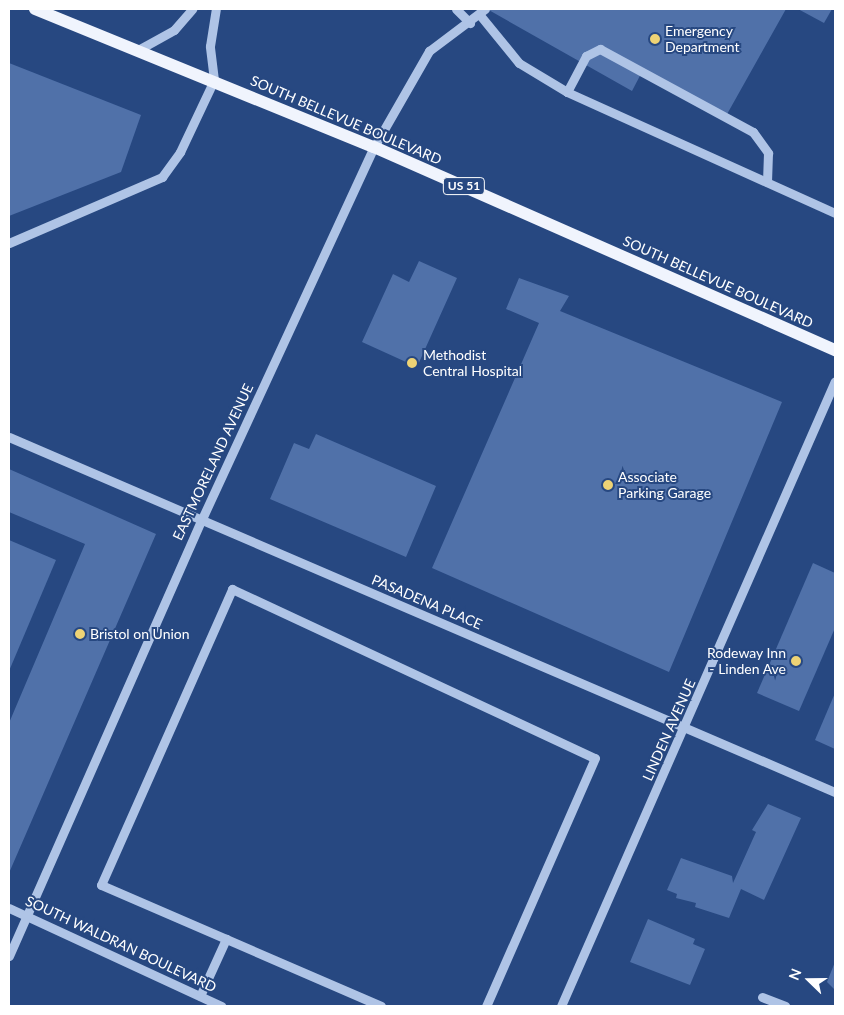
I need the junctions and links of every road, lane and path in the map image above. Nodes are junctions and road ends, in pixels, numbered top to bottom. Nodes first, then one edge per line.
1 (35, 9) edge
2 (192, 9) edge
3 (216, 9) edge
4 (456, 9) edge
5 (482, 12) edge
6 (470, 23) junction
7 (138, 50) junction
8 (214, 80) junction
9 (568, 92) junction
10 (374, 147) junction
11 (767, 182) junction
12 (835, 213) edge
13 (9, 243) edge
14 (835, 350) edge
15 (835, 381) edge
16 (9, 437) edge
17 (201, 521) junction
18 (686, 727) junction
19 (835, 792) edge
20 (9, 908) edge
21 (26, 915) junction
22 (226, 940) junction
23 (9, 956) edge
24 (200, 996) junction
25 (762, 996) dead end
26 (221, 1006) edge
27 (381, 1006) edge
28 (486, 1006) edge
29 (561, 1006) edge
30 (785, 1006) edge

1 - 7 main road, SOUTH BELLEVUE BOULEVARD / US 51
2 - 7 street
3 - 8 street
4 - 6 street
5 - 6 street, EASTMORELAND AVENUE
5 - 9 street
6 - 10 street, EASTMORELAND AVENUE
7 - 8 main road, SOUTH BELLEVUE BOULEVARD / US 51
8 - 10 main road, SOUTH BELLEVUE BOULEVARD / US 51
8 - 13 street
9 - 11 street
9 - 11 street
10 - 14 main road, SOUTH BELLEVUE BOULEVARD / US 51
10 - 17 street, EASTMORELAND AVENUE
11 - 12 street
15 - 18 street, LINDEN AVENUE
16 - 17 street, PASADENA PLACE
17 - 18 street, PASADENA PLACE
17 - 21 street, EASTMORELAND AVENUE
18 - 19 street, PASADENA PLACE
18 - 29 street, LINDEN AVENUE
20 - 21 street, SOUTH WALDRAN BOULEVARD
21 - 23 street, EASTMORELAND AVENUE
21 - 24 street, SOUTH WALDRAN BOULEVARD
22 - 24 street
22 - 27 street
22 - 28 street
24 - 26 street, SOUTH WALDRAN BOULEVARD
25 - 30 street

